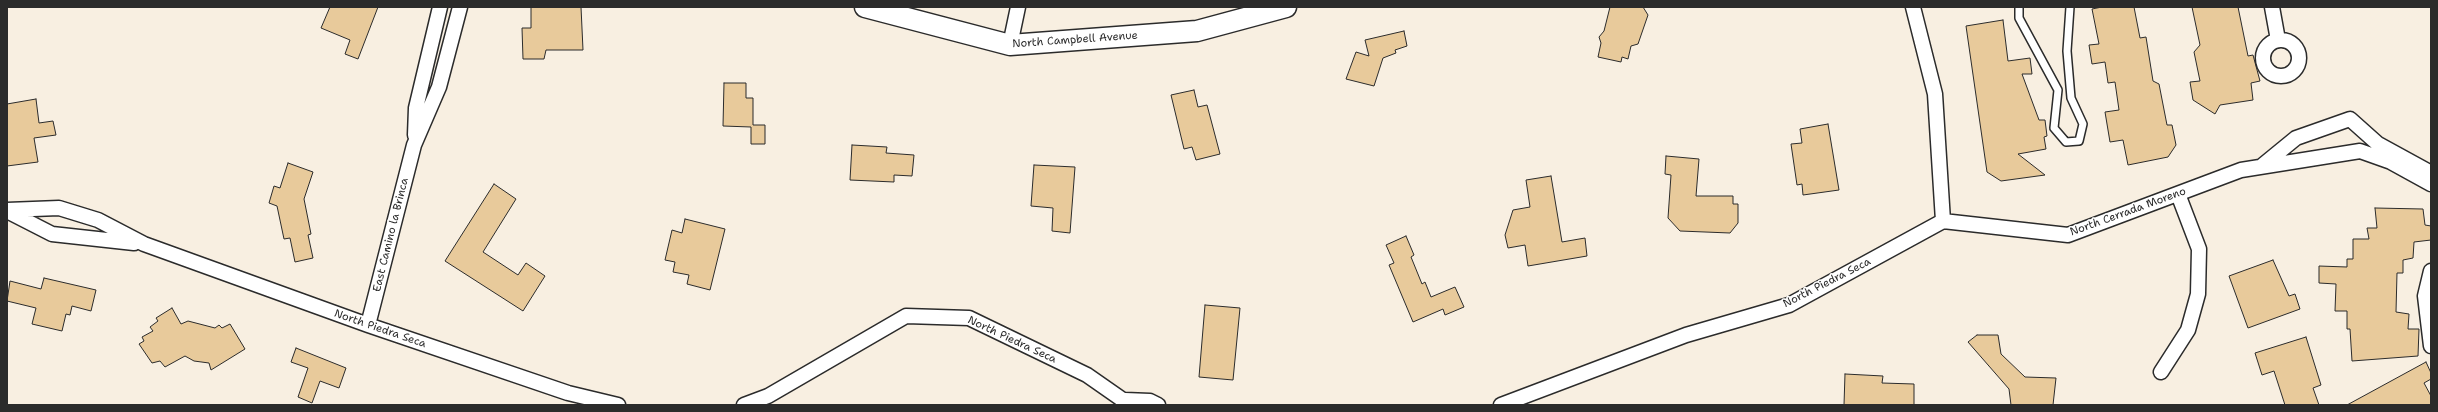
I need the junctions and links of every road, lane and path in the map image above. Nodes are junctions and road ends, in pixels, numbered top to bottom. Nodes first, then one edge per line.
1 (440, 7) edge
2 (460, 7) edge
3 (865, 7) edge
4 (1018, 7) edge
5 (1286, 7) edge
6 (1913, 7) edge
7 (2019, 7) edge
8 (2070, 7) edge
9 (2272, 7) edge
10 (2278, 40) dead end
11 (1010, 45) junction
12 (414, 145) junction
13 (2372, 148) junction
14 (2262, 166) junction
15 (2431, 173) edge
16 (2431, 184) edge
17 (2178, 194) junction
18 (7, 211) edge
19 (1943, 221) junction
20 (144, 244) junction
21 (2431, 270) edge
22 (368, 325) junction
23 (2431, 346) edge
24 (2161, 372) dead end
25 (1128, 402) edge
26 (618, 405) edge
27 (744, 405) edge
28 (1158, 405) edge
29 (1501, 405) edge

1 - 12 street, East Camino la Brinca
2 - 12 street, East Camino la Brinca
3 - 11 main road, North Campbell Avenue
4 - 11 street
5 - 11 main road, North Campbell Avenue
6 - 19 street
7 - 8 lane
9 - 10 street
12 - 22 street, East Camino la Brinca
13 - 14 street, North Cerrada Moreno
13 - 14 street, North Cerrada Moreno
13 - 15 street, North Cerrada Moreno
13 - 16 street, North Cerrada Moreno
14 - 17 street, North Cerrada Moreno
17 - 19 street, North Cerrada Moreno
17 - 24 street
18 - 20 street, North Piedra Seca
18 - 20 street, North Piedra Seca
19 - 29 street, North Piedra Seca
20 - 22 street, North Piedra Seca
21 - 23 street
22 - 26 street, North Piedra Seca
25 - 27 street, North Piedra Seca
25 - 28 street, North Piedra Seca

